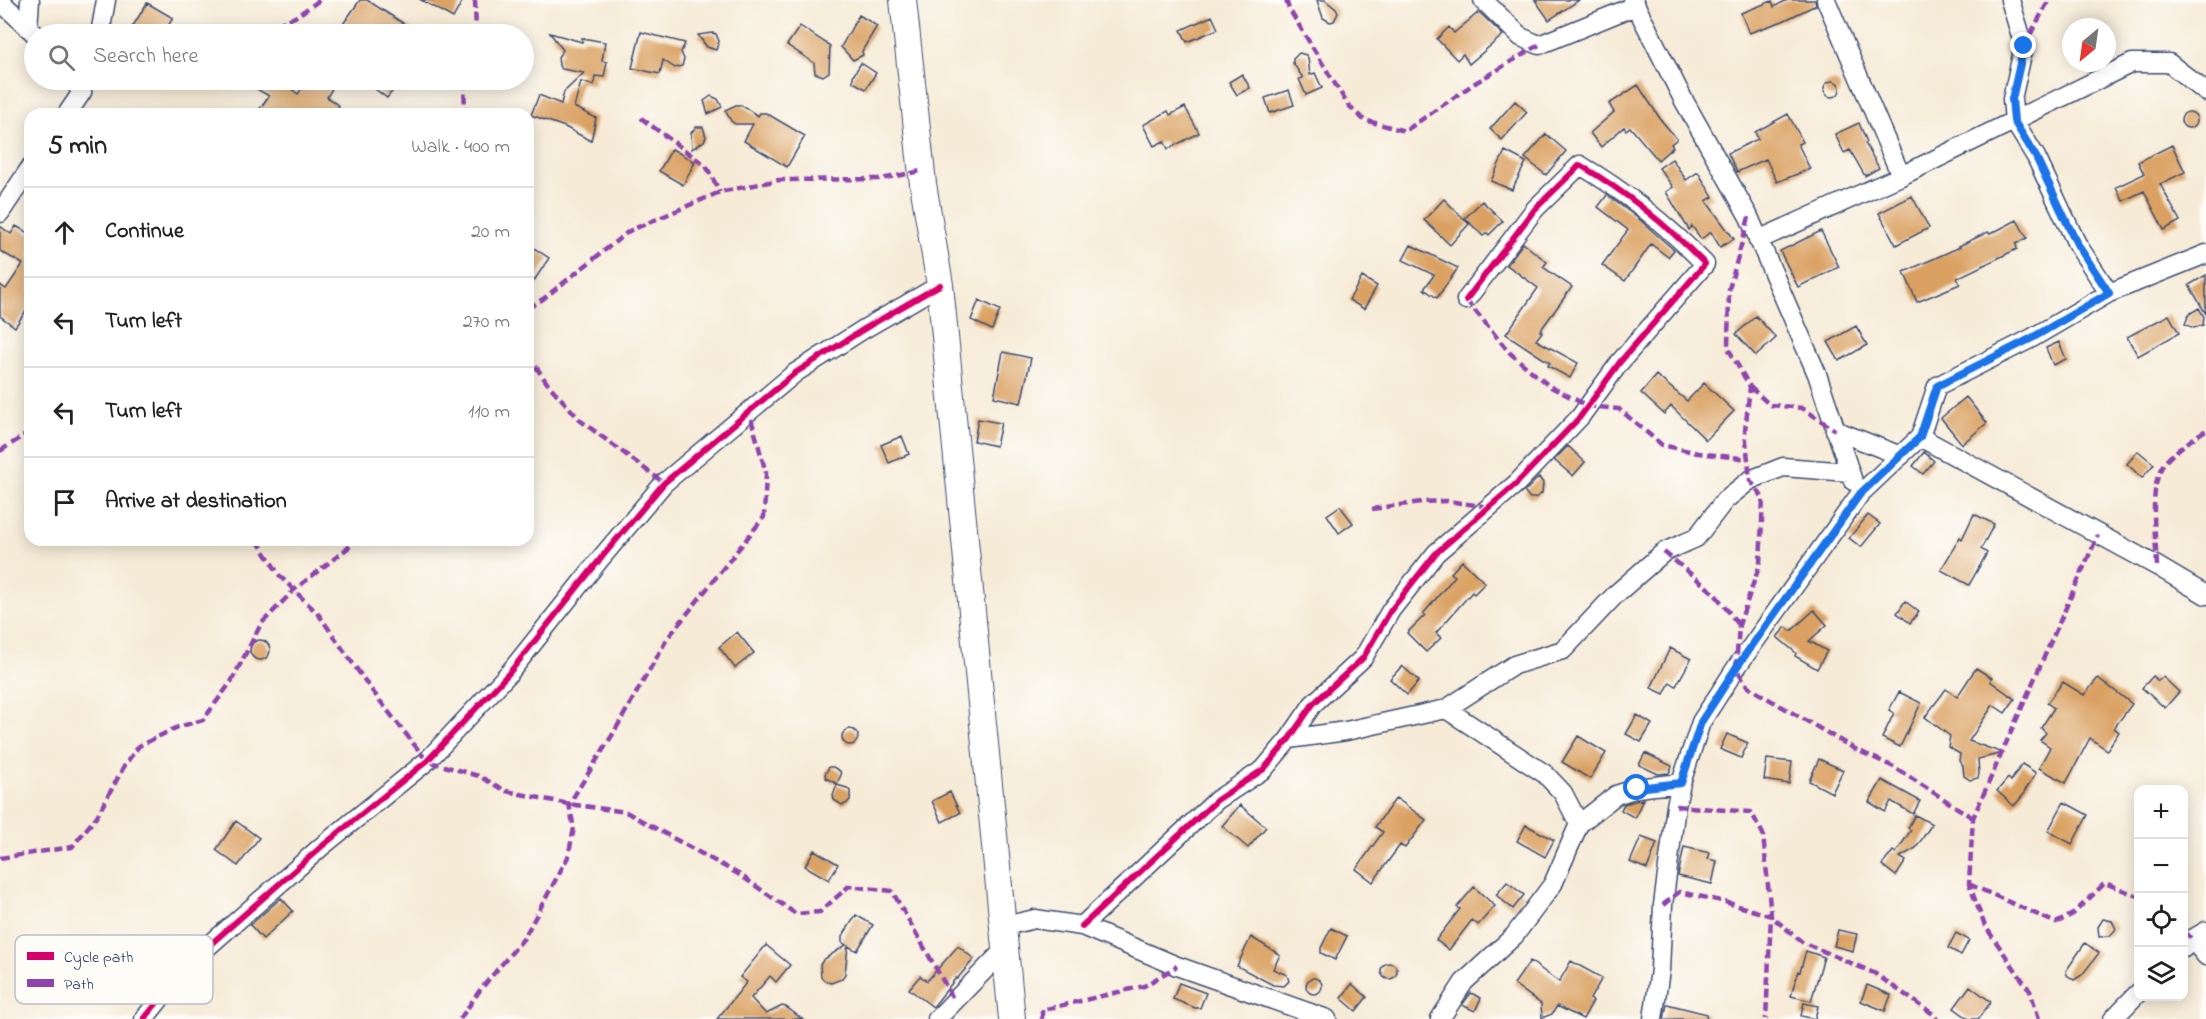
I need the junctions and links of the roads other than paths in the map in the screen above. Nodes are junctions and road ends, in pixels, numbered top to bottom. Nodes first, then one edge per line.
1 (30, 0) edge
2 (106, 0) edge
3 (903, 0) edge
4 (1483, 0) edge
5 (1826, 0) edge
6 (2010, 0) edge
7 (0, 1) edge
8 (1634, 3) edge
9 (25, 24) edge
10 (32, 24) edge
11 (102, 24) edge
12 (77, 90) edge
13 (2206, 92) edge
14 (70, 108) edge
15 (2014, 121) junction
16 (1901, 176) junction
17 (24, 177) edge
18 (0, 213) edge
19 (1758, 240) junction
20 (2206, 254) edge
21 (940, 285) junction
22 (2109, 293) junction
23 (1466, 300) dead end
24 (1835, 430) junction
25 (1920, 437) junction
26 (1901, 456) junction
27 (1849, 472) junction
28 (1860, 494) junction
29 (2206, 595) edge
30 (1446, 709) junction
31 (1289, 739) junction
32 (1681, 783) junction
33 (1579, 824) junction
34 (1082, 926) junction
35 (1003, 939) junction
36 (2194, 939) edge
37 (213, 942) edge
38 (2206, 956) edge
39 (2134, 998) edge
40 (156, 1004) edge
41 (144, 1019) edge
42 (938, 1019) edge
43 (1012, 1019) edge
44 (1327, 1019) edge
45 (1440, 1019) edge
46 (1653, 1019) edge
47 (2113, 1019) edge

1 - 10 street
2 - 11 street
3 - 21 main road
4 - 8 street
5 - 16 street
6 - 15 street
7 - 9 street
8 - 19 street
12 - 14 street
13 - 15 street
15 - 16 street
15 - 22 street
16 - 19 street
17 - 18 street
19 - 24 street
20 - 22 street
21 - 35 main road
21 - 37 street
22 - 25 street
23 - 31 street
24 - 26 street
24 - 27 street
25 - 26 street
25 - 29 street
26 - 28 street
27 - 28 street
27 - 30 street
28 - 32 street
30 - 31 street
30 - 33 street
31 - 34 street
32 - 33 street
32 - 46 street
33 - 45 street
34 - 35 street
34 - 44 street
35 - 42 street
35 - 43 main road
36 - 38 street
39 - 47 street
40 - 41 street

